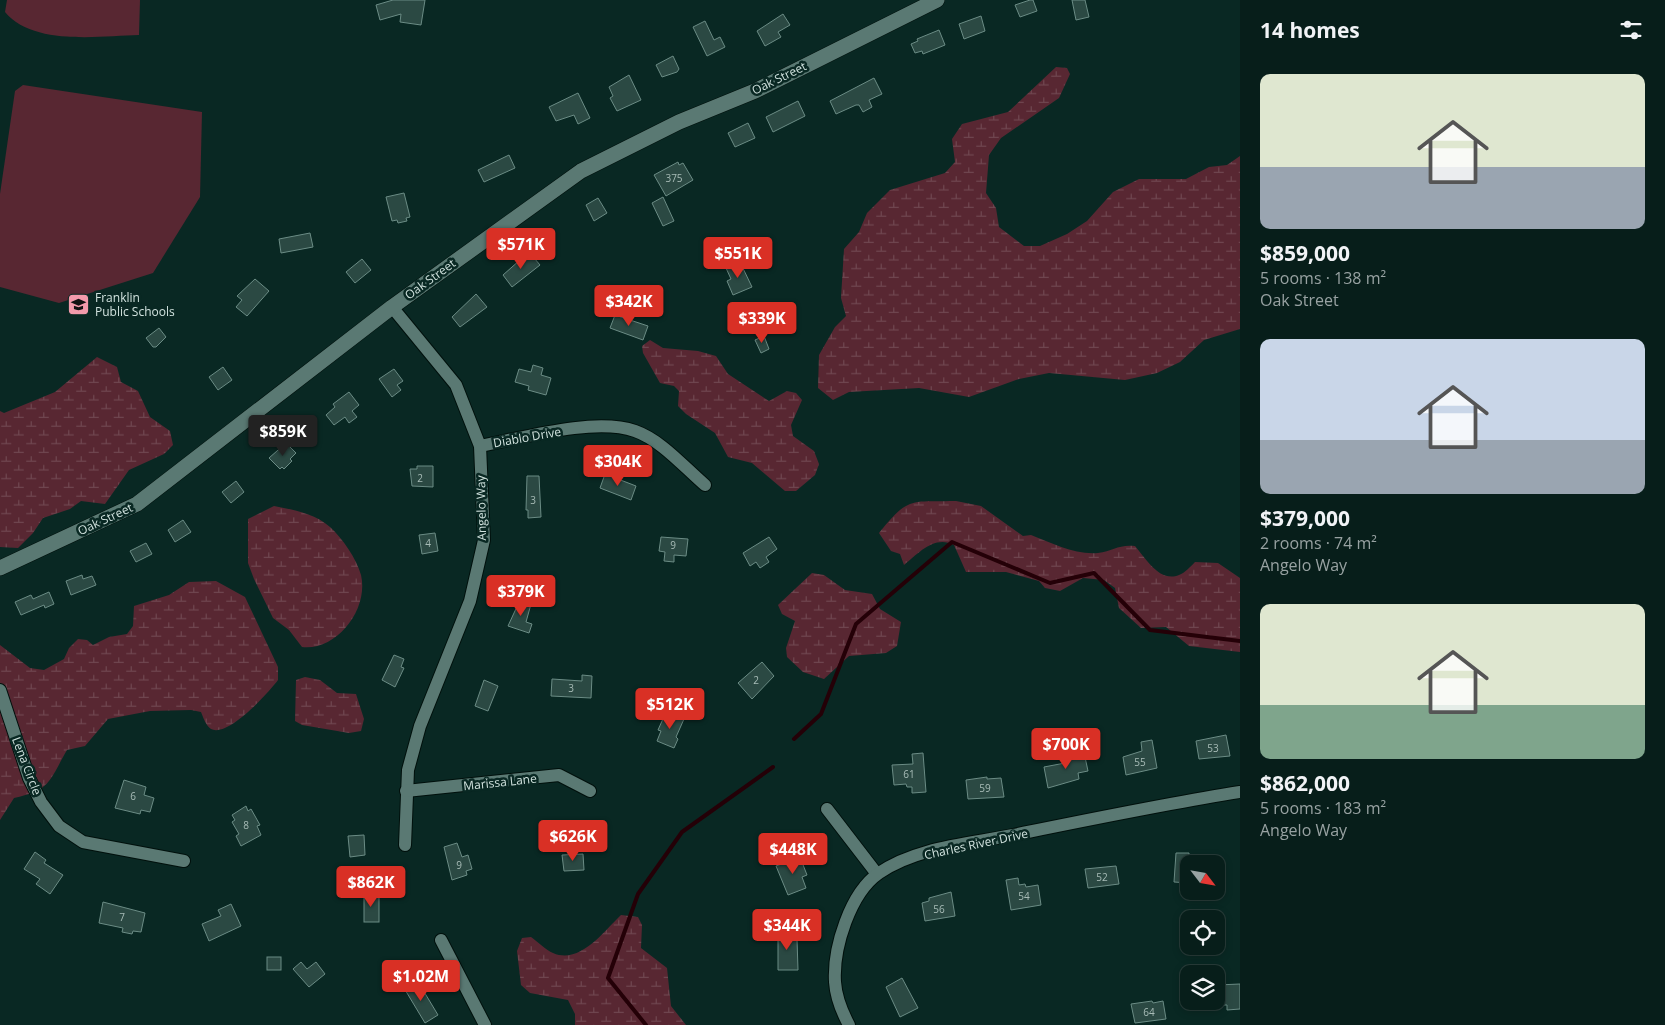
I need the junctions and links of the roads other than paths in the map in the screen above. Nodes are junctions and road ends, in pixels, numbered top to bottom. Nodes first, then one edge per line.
1 (929, 1) edge
2 (392, 307) junction
3 (480, 446) junction
4 (705, 485) dead end
5 (0, 568) edge
6 (0, 690) edge
7 (406, 791) junction
8 (590, 791) dead end
9 (1240, 792) edge
10 (826, 809) dead end
11 (405, 845) dead end
12 (184, 861) dead end
13 (877, 874) junction
14 (441, 940) dead end
15 (484, 1025) edge
16 (849, 1025) edge

1 - 2 main road, Oak Street
2 - 3 street, Angelo Way
2 - 5 main road, Oak Street
3 - 4 street, Diablo Drive
3 - 7 street, Angelo Way
6 - 12 street, Lena Circle
7 - 8 street, Marissa Lane
7 - 11 street, Angelo Way
9 - 13 street, Charles River Drive
10 - 13 street
13 - 16 street, Charles River Drive
14 - 15 street

